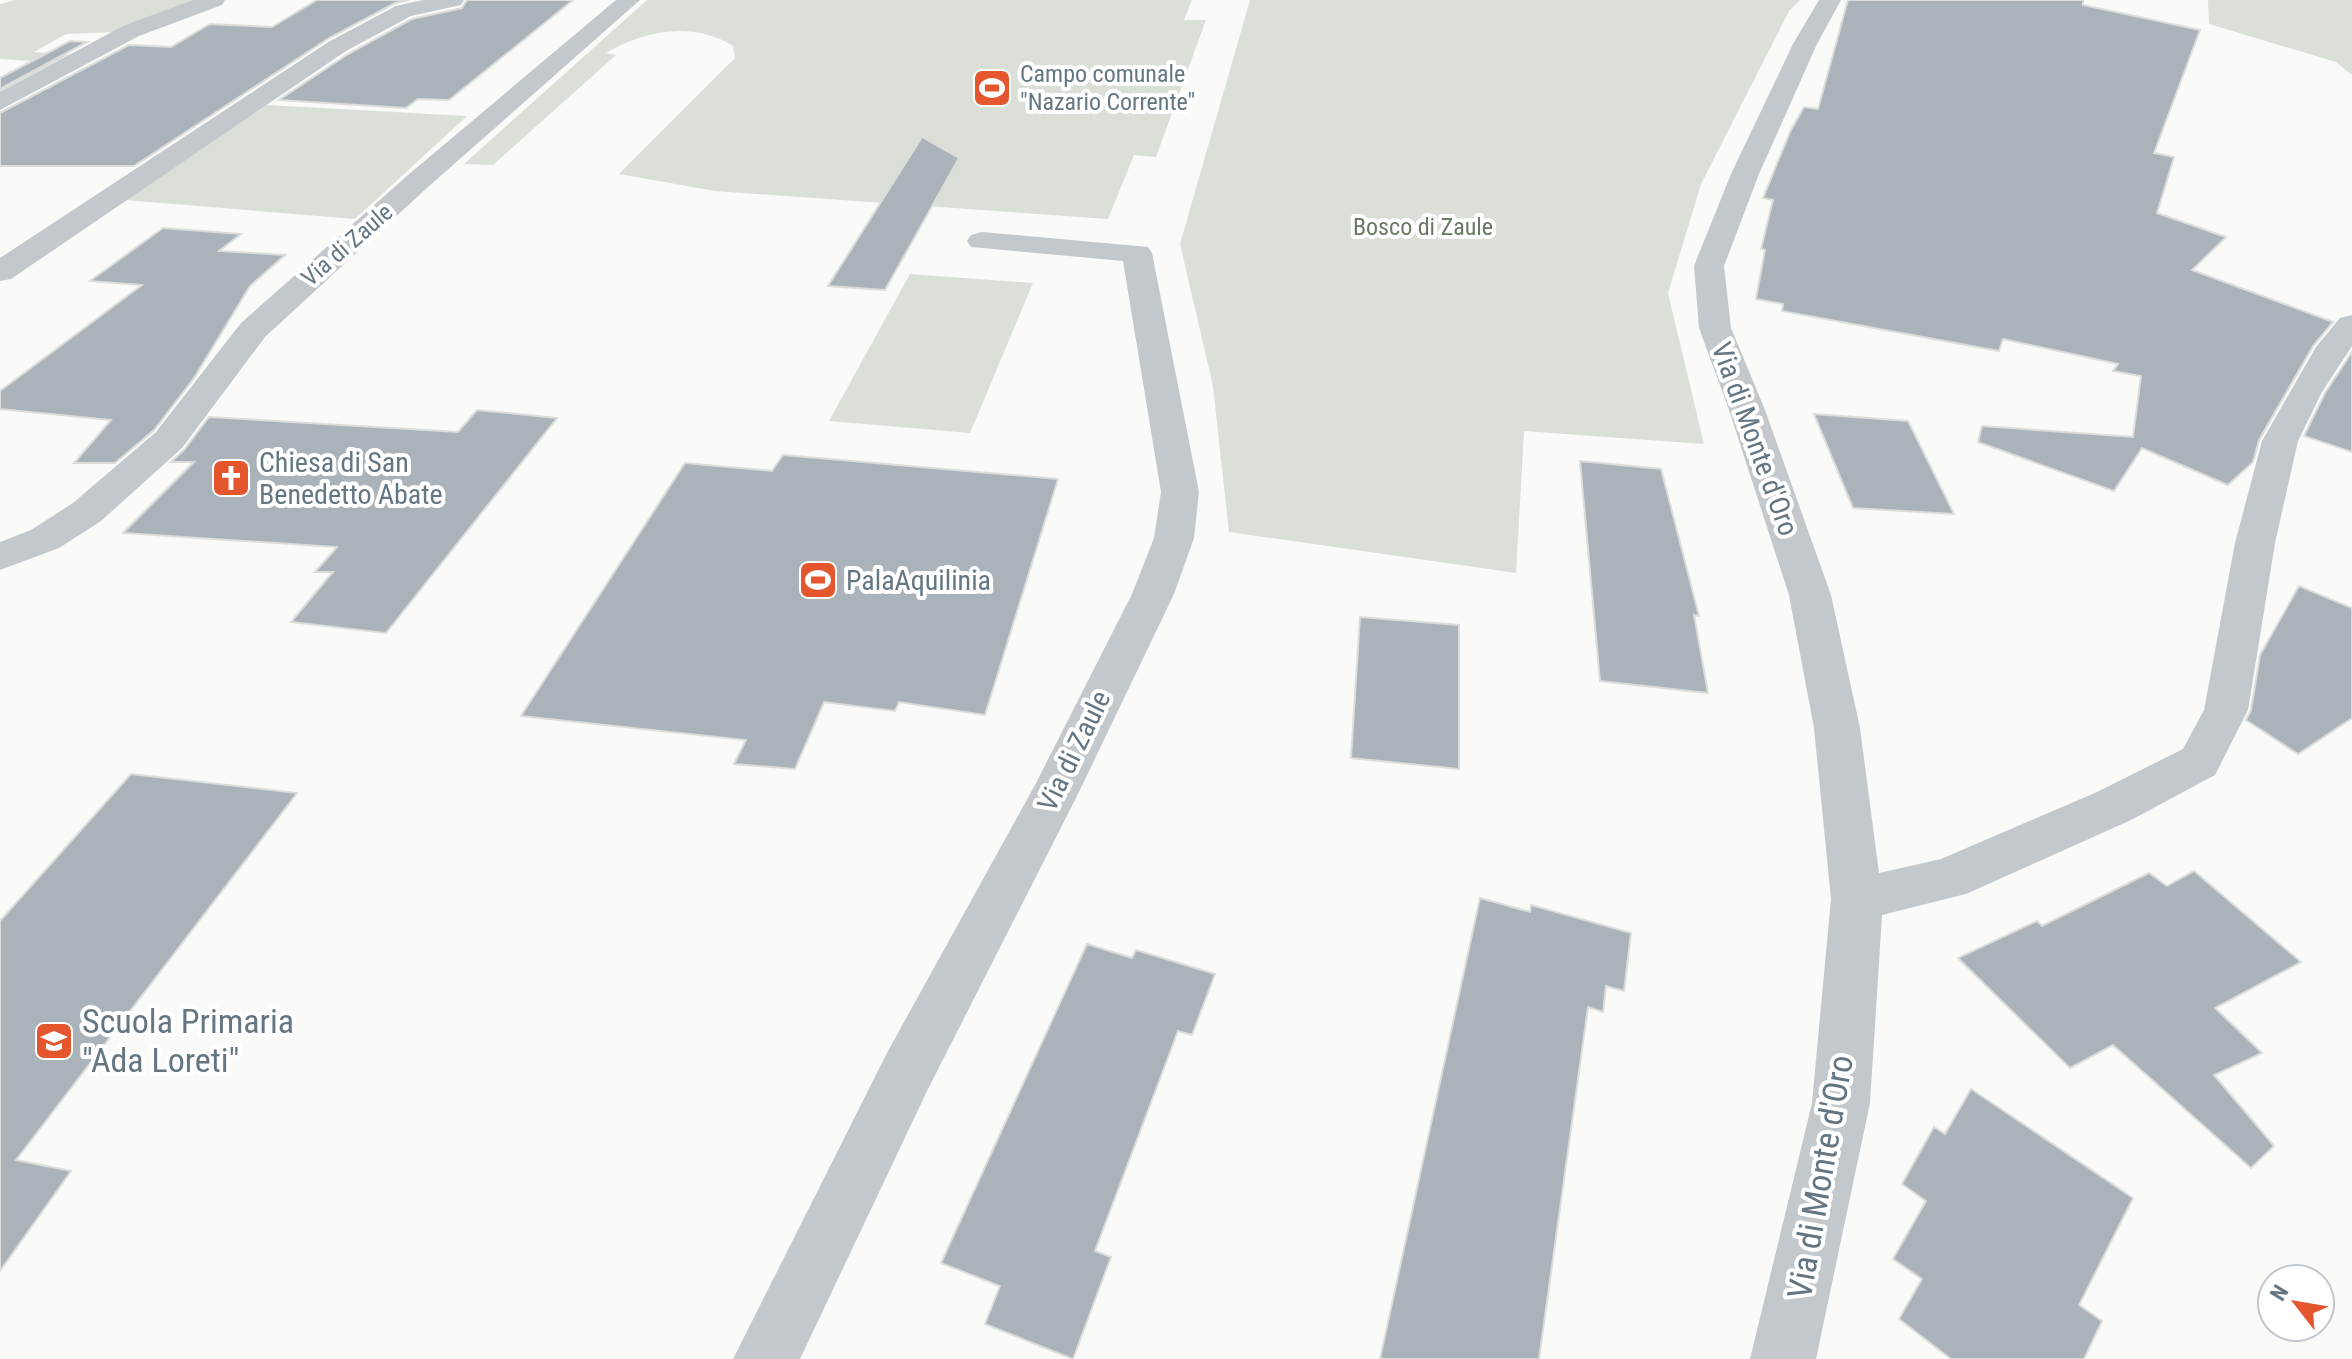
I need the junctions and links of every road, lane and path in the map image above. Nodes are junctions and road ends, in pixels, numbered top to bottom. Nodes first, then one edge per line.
1 (214, 0) edge
2 (453, 0) edge
3 (629, 0) edge
4 (1830, 0) edge
5 (405, 6) edge
6 (0, 102) edge
7 (982, 241) dead end
8 (0, 272) edge
9 (2352, 325) edge
10 (0, 557) edge
11 (1857, 899) junction
12 (766, 1359) edge
13 (1783, 1359) edge

1 - 6 street
2 - 5 street
3 - 10 street, Via di Zaule
4 - 11 street, Via di Monte d'Oro
5 - 8 street
7 - 12 street, Via di Zaule
9 - 11 street
11 - 13 street, Via di Monte d'Oro

